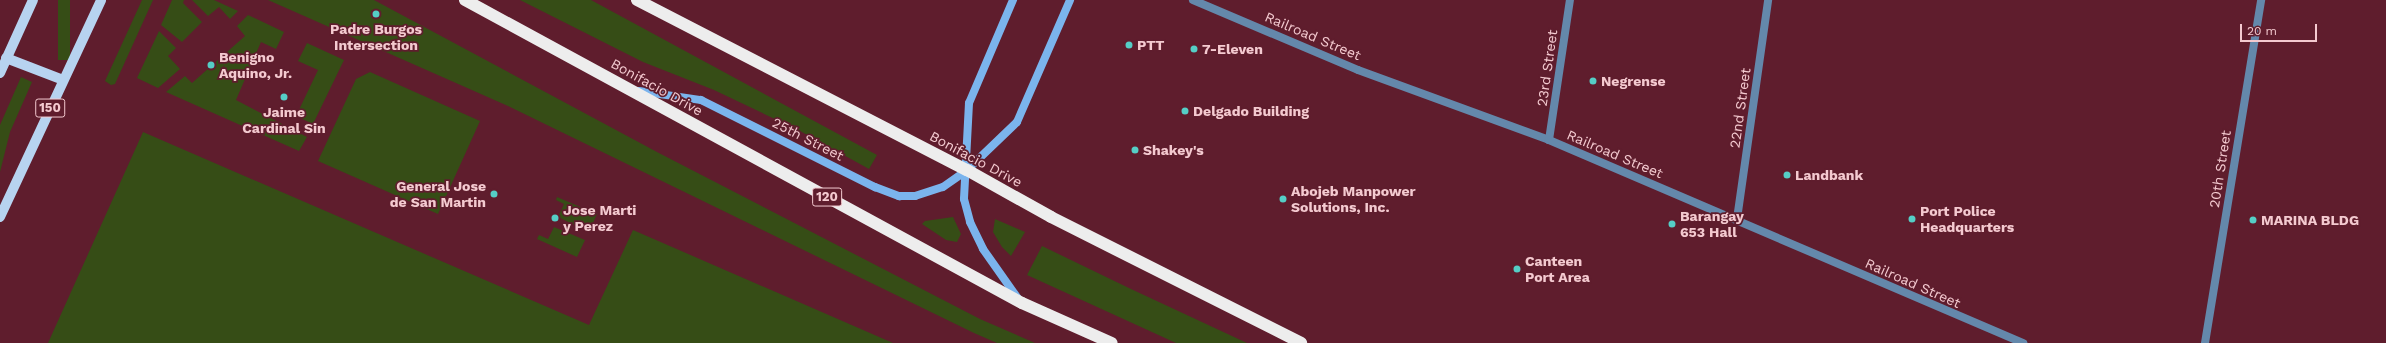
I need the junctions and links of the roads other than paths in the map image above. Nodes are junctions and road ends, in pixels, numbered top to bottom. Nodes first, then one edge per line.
1 (33, 0) edge
2 (101, 0) edge
3 (465, 0) edge
4 (637, 0) edge
5 (1013, 0) edge
6 (1070, 0) edge
7 (1193, 0) edge
8 (1570, 0) edge
9 (1768, 0) edge
10 (2261, 0) edge
11 (6, 58) junction
12 (0, 72) edge
13 (63, 80) junction
14 (632, 90) junction
15 (1549, 140) junction
16 (967, 170) junction
17 (0, 217) edge
18 (1737, 219) junction
19 (1022, 303) junction
20 (1112, 343) edge
21 (1301, 343) edge
22 (2023, 343) edge
23 (2205, 343) edge

1 - 11 main road
2 - 13 main road, 150
3 - 14 highway, Bonifacio Drive / 120
4 - 16 highway, Bonifacio Drive
5 - 16 street
6 - 16 street, 25th Street
7 - 15 street, Railroad Street
8 - 15 street, 23rd Street
9 - 18 street, 22nd Street
10 - 23 street, 20th Street
11 - 12 main road
11 - 13 main road
13 - 17 main road, 150
14 - 16 street, 25th Street
14 - 19 highway, Bonifacio Drive / 120
15 - 18 street, Railroad Street
16 - 19 street
16 - 21 highway, Bonifacio Drive
18 - 22 street, Railroad Street
19 - 20 highway, Bonifacio Drive / 120

